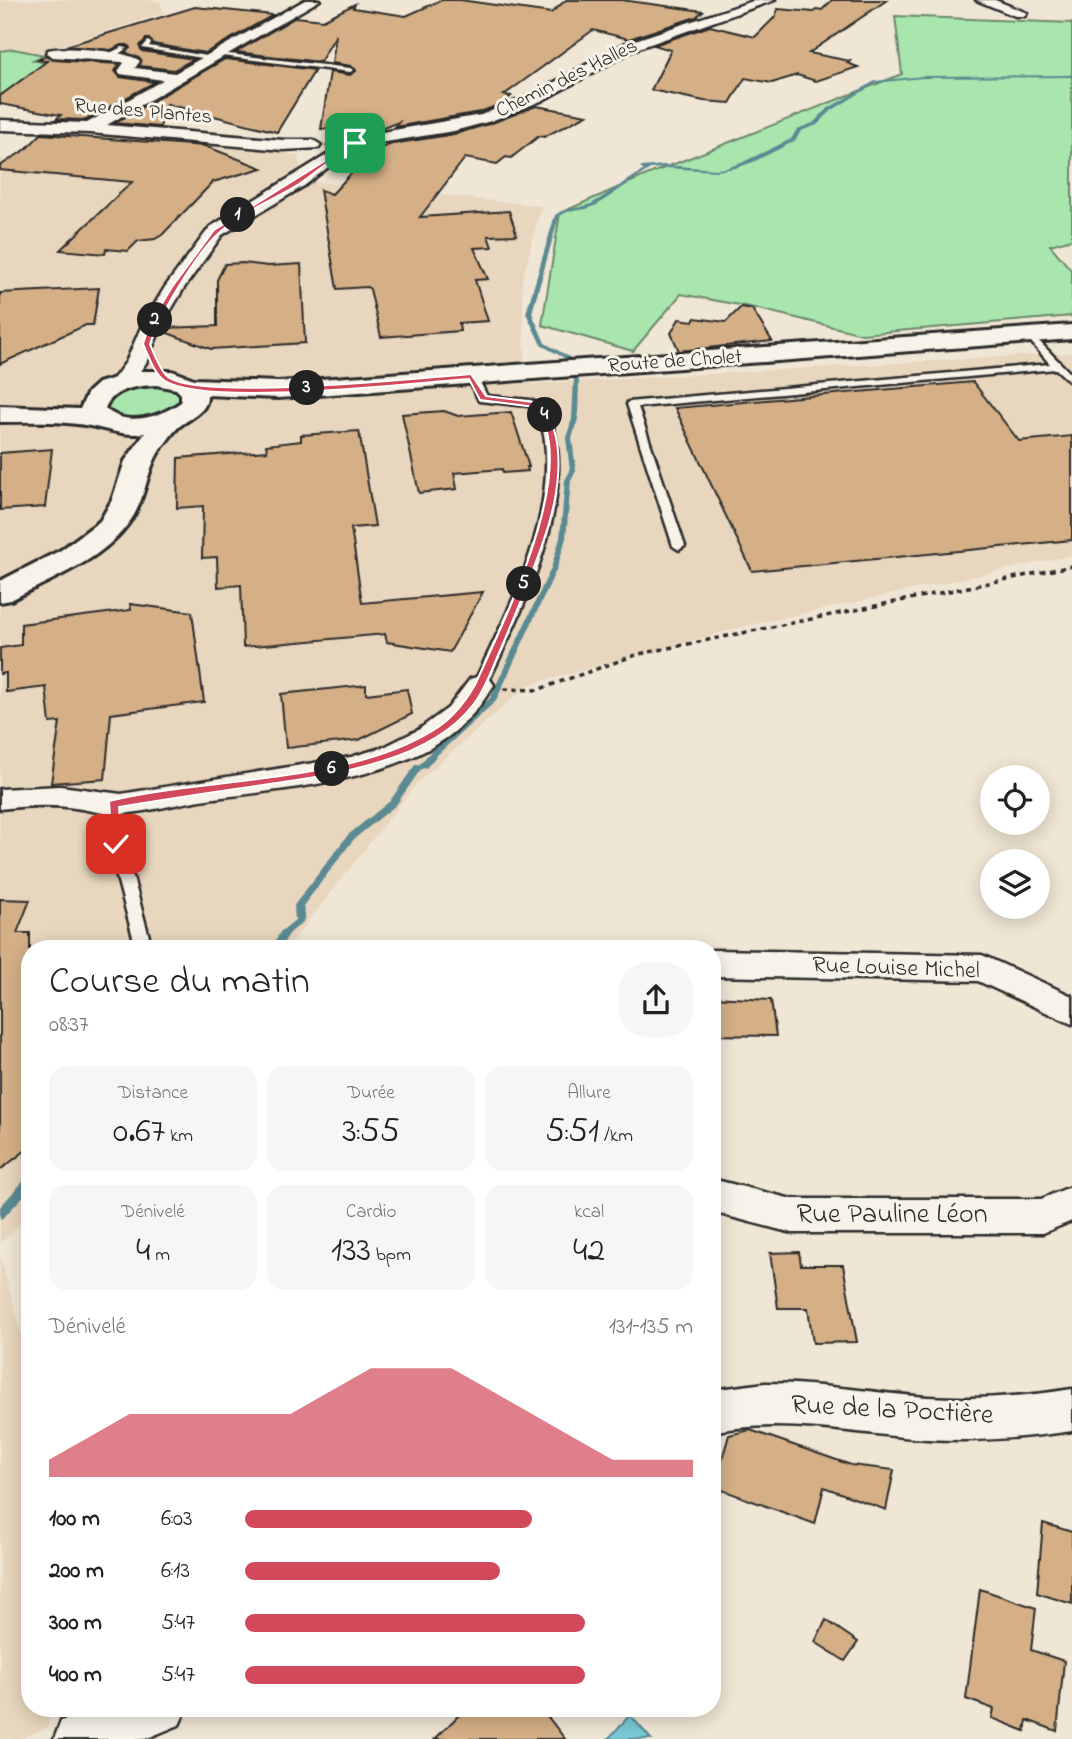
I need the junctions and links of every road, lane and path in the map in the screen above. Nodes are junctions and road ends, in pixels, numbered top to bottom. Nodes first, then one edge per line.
1 (314, 0) edge
2 (769, 0) edge
3 (982, 0) edge
4 (1020, 13) dead end
5 (148, 43) dead end
6 (124, 48) dead end
7 (54, 53) dead end
8 (217, 56) junction
9 (109, 57) junction
10 (260, 69) dead end
11 (350, 70) dead end
12 (177, 78) junction
13 (0, 125) edge
14 (90, 128) junction
15 (336, 151) junction
16 (309, 156) junction
17 (1072, 332) edge
18 (1030, 335) junction
19 (146, 344) junction
20 (1059, 366) junction
21 (471, 376) junction
22 (1072, 381) edge
23 (122, 382) junction
24 (178, 398) junction
25 (107, 413) junction
26 (1, 414) edge
27 (136, 467) junction
28 (679, 546) dead end
29 (1072, 565) edge
30 (0, 593) edge
31 (480, 685) joint
32 (516, 691) dead end
33 (0, 799) edge
34 (113, 804) junction
35 (142, 940) edge
36 (721, 963) edge
37 (1072, 1011) edge
38 (721, 1199) edge
39 (1072, 1203) edge
40 (721, 1408) edge
41 (1072, 1410) edge
42 (138, 1717) edge
43 (79, 1739) edge

1 - 8 street
2 - 15 street, Chemin des Halles
3 - 4 street
5 - 8 lane
6 - 9 lane
7 - 9 street
8 - 10 lane
8 - 11 lane
8 - 12 street
9 - 12 street
12 - 14 street
13 - 14 street, Rue des Plantes
14 - 16 street, Rue des Plantes
15 - 16 street, Chemin des Halles
15 - 16 street, Rue des Plantes
16 - 19 street, Chemin des Halles
17 - 18 main road, Route de Cholet
18 - 20 lane
18 - 21 main road, Route de Cholet
19 - 23 street, Chemin des Halles
19 - 24 street
20 - 22 lane
20 - 28 lane
21 - 24 main road, Route de Cholet
21 - 31 lane
23 - 24 main road
23 - 25 main road
24 - 25 main road
24 - 27 main road
25 - 26 main road
25 - 27 main road
27 - 30 main road
29 - 32 path
31 - 34 street
33 - 34 street
34 - 35 lane
36 - 37 street, Rue Louise Michel
38 - 39 street, Rue Pauline Léon
40 - 41 street, Rue de la Poctière
42 - 43 street

